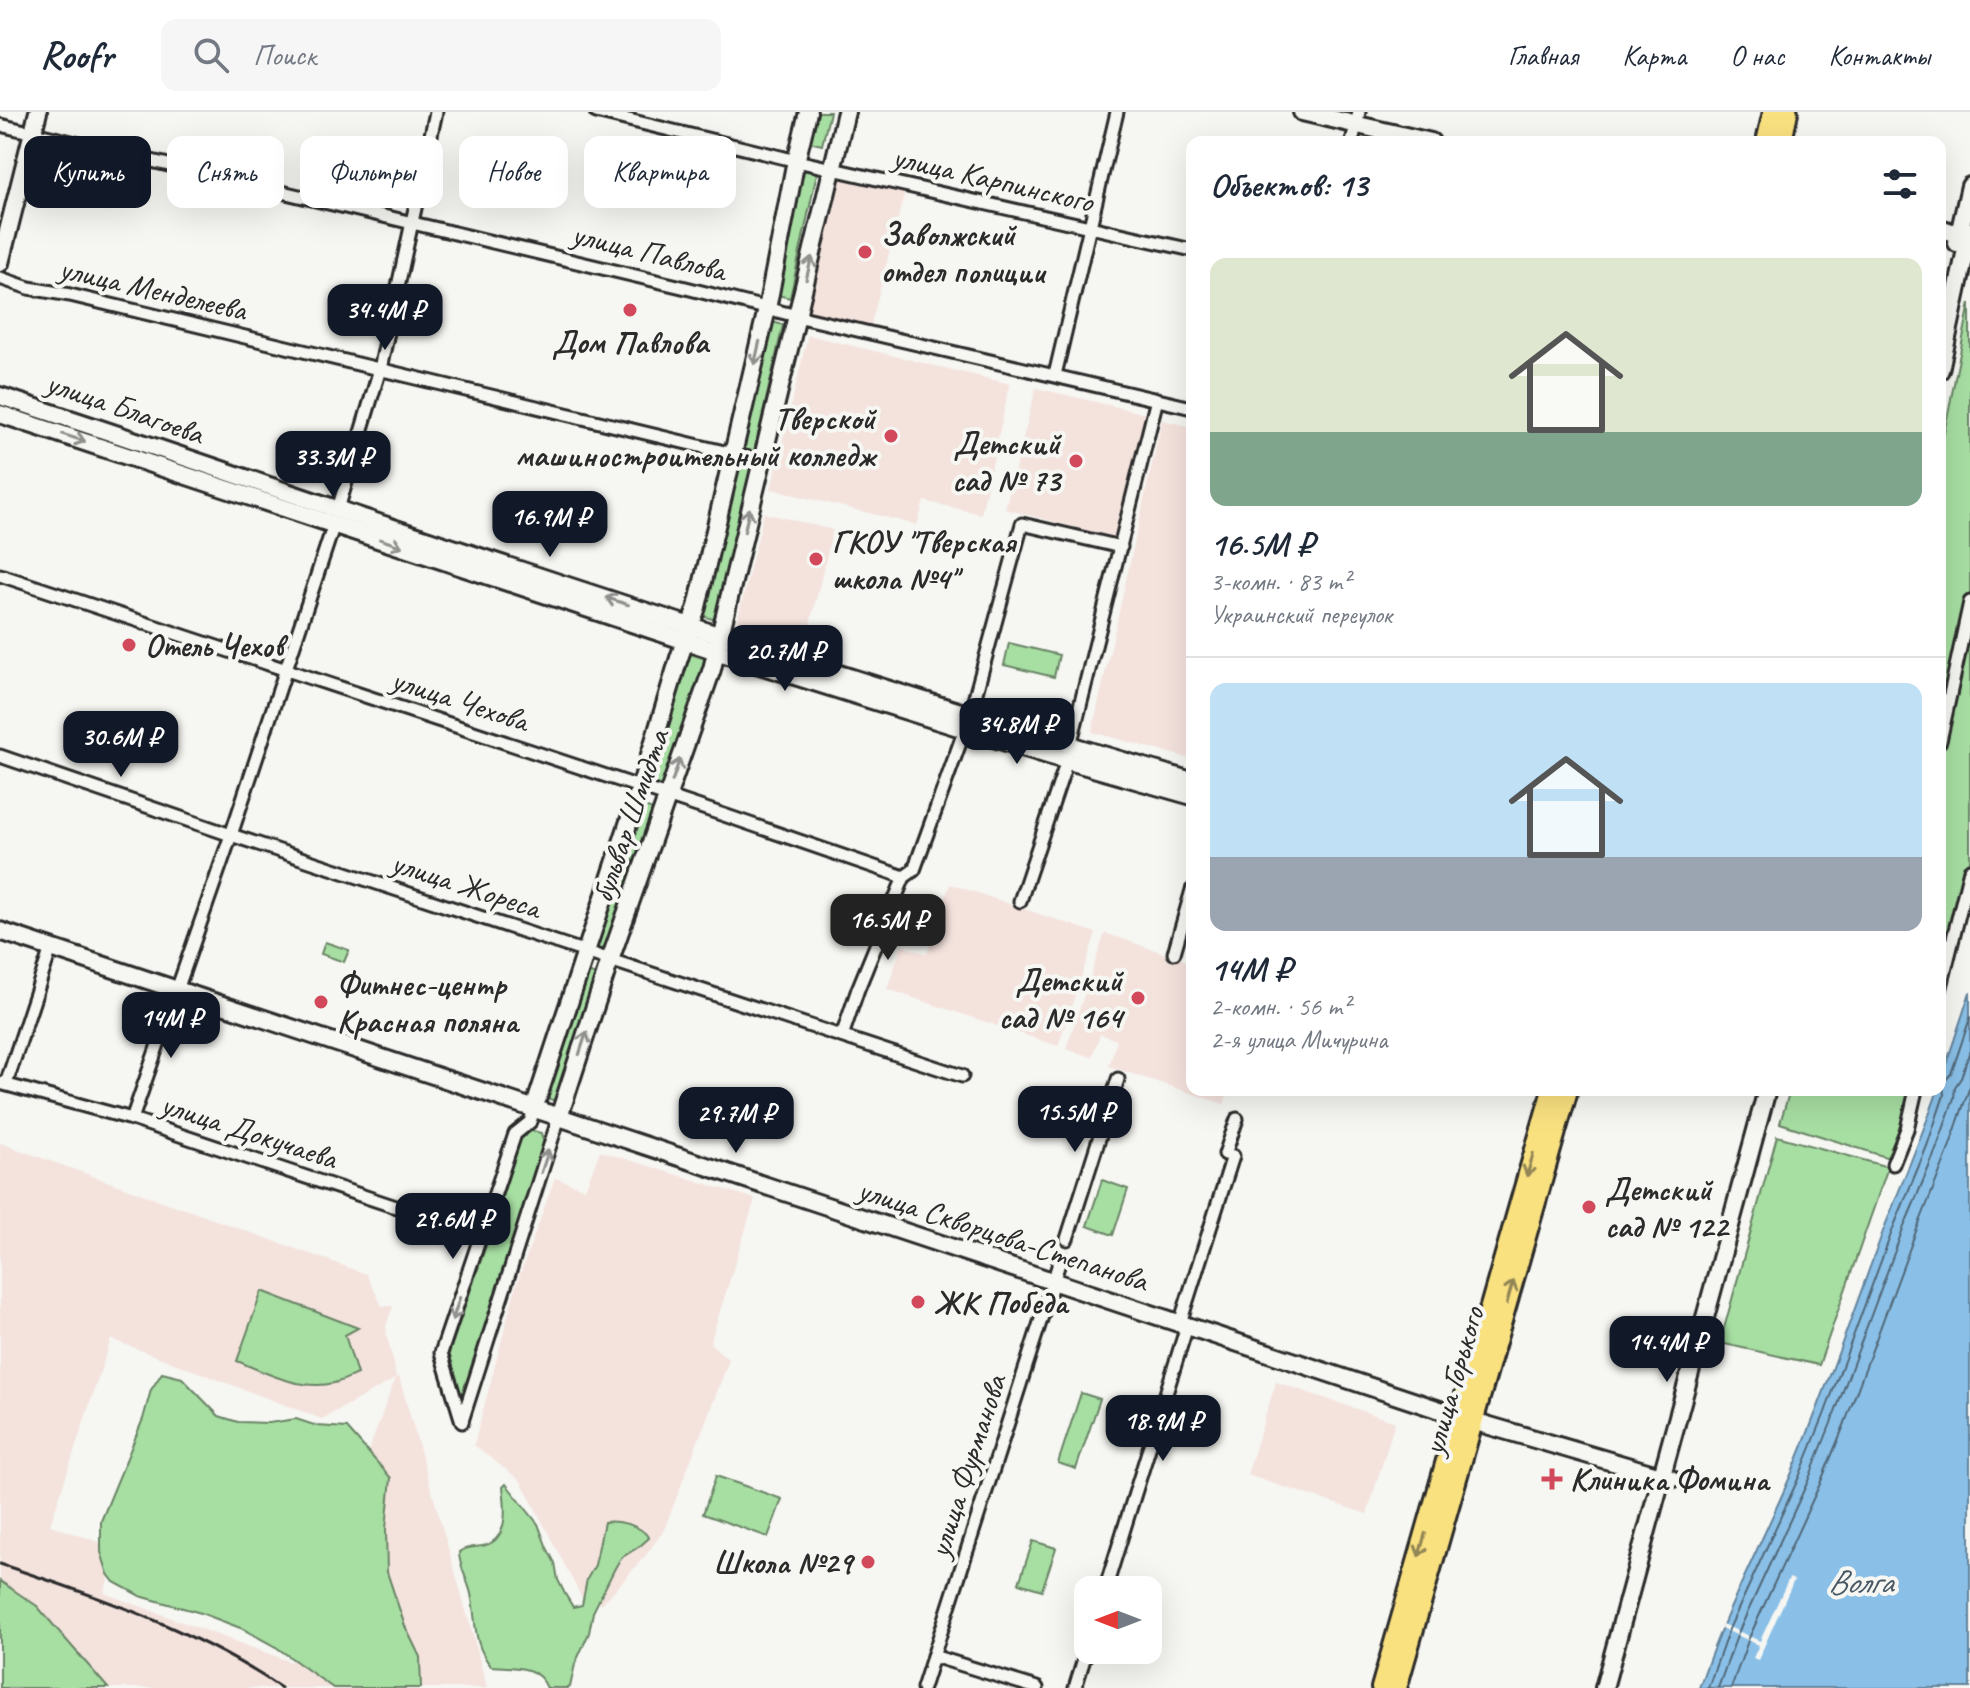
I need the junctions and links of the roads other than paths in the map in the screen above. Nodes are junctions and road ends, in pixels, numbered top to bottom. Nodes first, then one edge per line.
1 (38, 112) edge
2 (436, 112) edge
3 (596, 112) edge
4 (808, 112) edge
5 (846, 112) edge
6 (1117, 112) edge
7 (1302, 112) edge
8 (1773, 112) edge
9 (1788, 112) edge
10 (1358, 118) edge
11 (0, 125) edge
12 (33, 134) junction
13 (1413, 136) edge
14 (1767, 136) edge
15 (1783, 136) edge
16 (797, 161) junction
17 (832, 169) junction
18 (1970, 186) edge
19 (412, 222) junction
20 (1090, 228) junction
21 (1946, 230) edge
22 (1967, 236) edge
23 (1186, 249) edge
24 (1966, 262) edge
25 (0, 263) edge
26 (0, 278) edge
27 (1950, 293) junction
28 (1946, 305) edge
29 (767, 309) junction
30 (797, 316) junction
31 (1946, 324) edge
32 (380, 369) junction
33 (1055, 375) junction
34 (0, 396) edge
35 (1157, 399) junction
36 (1186, 406) edge
37 (0, 414) edge
38 (733, 454) junction
39 (762, 461) junction
40 (336, 517) junction
41 (1121, 547) junction
42 (0, 575) edge
43 (1970, 602) edge
44 (688, 633) junction
45 (718, 643) junction
46 (286, 670) junction
47 (1946, 713) edge
48 (967, 722) junction
49 (1069, 753) junction
50 (0, 756) edge
51 (1186, 780) edge
52 (640, 788) junction
53 (1186, 794) edge
54 (667, 797) junction
55 (231, 835) junction
56 (1970, 870) edge
57 (904, 877) junction
58 (1020, 901) dead end
59 (1186, 911) edge
60 (0, 931) edge
61 (51, 948) junction
62 (586, 952) junction
63 (1174, 953) dead end
64 (610, 960) junction
65 (1946, 967) edge
66 (177, 990) junction
67 (842, 1036) junction
68 (962, 1076) dead end
69 (1118, 1079) dead end
70 (3, 1083) edge
71 (1550, 1096) edge
72 (1566, 1096) edge
73 (1765, 1096) edge
74 (1774, 1096) edge
75 (1915, 1096) edge
76 (534, 1109) junction
77 (559, 1117) junction
78 (132, 1119) junction
79 (1237, 1119) dead end
80 (1893, 1164) dead end
81 (480, 1235) junction
82 (1067, 1239) tunnel mouth
83 (1060, 1260) tunnel mouth
84 (1053, 1281) junction
85 (1183, 1325) junction
86 (1466, 1419) junction
87 (1667, 1478) junction
88 (1109, 1576) edge
89 (933, 1656) junction
90 (1082, 1664) edge
91 (923, 1688) edge
92 (1037, 1688) edge
93 (1075, 1688) edge
94 (1381, 1688) edge
95 (1397, 1688) edge
96 (1604, 1688) edge
97 (1614, 1688) edge

1 - 12 street
2 - 19 street
3 - 16 street, улица Карпинского
4 - 16 street, бульвар Шмидта
5 - 17 street, бульвар Шмидта
6 - 20 street
7 - 10 street
8 - 14 main road
9 - 15 main road
10 - 13 street
11 - 12 street, улица Павлова
12 - 19 street, улица Павлова
12 - 25 street
16 - 17 street, улица Карпинского
16 - 29 street, бульвар Шмидта
17 - 20 street, улица Карпинского
30 -> 17 street, бульвар Шмидта
18 - 22 street
19 - 29 street, улица Павлова
19 - 32 street
20 - 23 street, улица Карпинского
20 - 33 street
21 - 22 street
22 - 24 street
22 - 27 street
24 - 27 street
26 - 32 street, улица Менделеева
27 - 28 street
27 - 31 street
29 - 30 street, улица Павлова
29 -> 38 street, бульвар Шмидта
30 - 33 street, улица Павлова
30 - 39 street, бульвар Шмидта
32 - 38 street, улица Менделеева
32 - 40 street
33 - 35 street, улица Павлова
34 - 40 street, улица Благоева
35 - 36 street, улица Павлова
35 - 41 street
37 -> 40 street, улица Благоева
38 - 39 street, улица Менделеева
38 - 44 street, бульвар Шмидта
45 -> 39 street, бульвар Шмидта
40 - 44 street, улица Благоева
40 - 46 street
41 - 48 street
41 - 49 street
42 - 46 street, улица Чехова
43 - 47 street
44 - 45 street, улица Благоева
44 - 52 street, бульвар Шмидта
45 - 48 street, улица Благоева
54 -> 45 street, бульвар Шмидта
46 - 52 street, улица Чехова
46 - 55 street
48 - 49 street, улица Благоева
48 - 57 street
49 - 51 street, улица Благоева
49 - 53 street, улица Благоева
49 - 58 street
50 - 55 street, улица Жореса
52 - 54 street, улица Чехова
52 - 62 street, бульвар Шмидта
54 - 57 street, улица Чехова
54 - 64 street, бульвар Шмидта
55 - 62 street, улица Жореса
55 - 66 street
56 - 65 street
57 - 67 street
59 - 63 street
60 - 61 street, улица Скворцова-Степанова
61 - 66 street, улица Скворцова-Степанова
61 - 70 street
62 - 64 street, улица Жореса
62 - 76 street, бульвар Шмидта
64 - 67 street, улица Жореса
77 -> 64 street, бульвар Шмидта
66 - 76 street, улица Скворцова-Степанова
66 - 78 street
67 - 68 street, улица Жореса
69 - 82 street
70 - 78 street, улица Докучаева
71 -> 86 main road, улица Горького
86 -> 72 main road, улица Горького
73 - 87 street
74 - 87 street
75 - 80 street
76 - 77 street, улица Скворцова-Степанова
76 - 81 street
81 -> 77 street
77 - 84 street, улица Скворцова-Степанова
78 - 81 street, улица Докучаева
79 - 85 street
83 - 84 street, улица Фурманова
84 - 85 street, улица Скворцова-Степанова
84 - 89 street, улица Фурманова
85 - 86 street, улица Скворцова-Степанова
85 - 88 street
86 - 87 street, улица Скворцова-Степанова
86 -> 94 main road, улица Горького
86 - 95 main road, улица Горького
87 - 96 street
87 - 97 street
89 - 91 street, улица Фурманова
89 - 92 street
90 - 93 street

